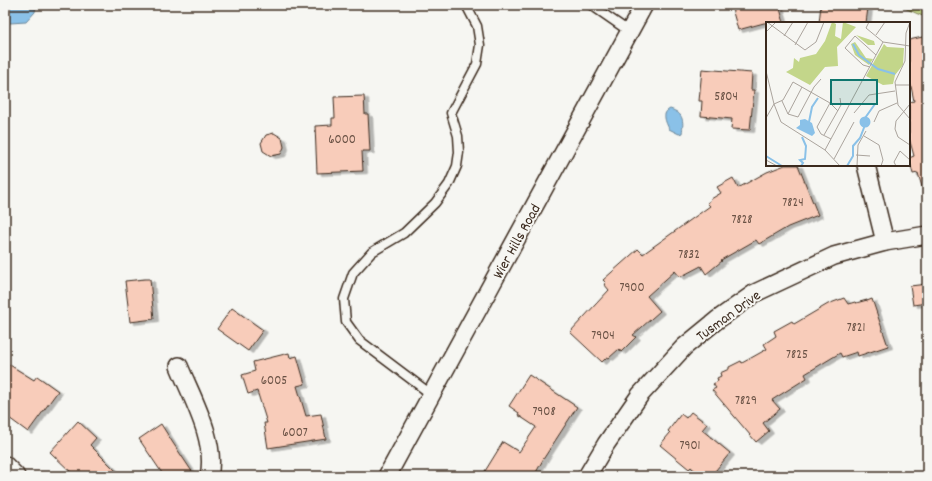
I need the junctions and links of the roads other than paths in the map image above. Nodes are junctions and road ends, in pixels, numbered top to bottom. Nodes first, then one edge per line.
1 (466, 5) edge
2 (591, 5) edge
3 (644, 5) edge
4 (630, 32) junction
5 (866, 166) edge
6 (927, 235) edge
7 (885, 242) junction
8 (179, 366) dead end
9 (432, 395) junction
10 (5, 465) edge
11 (16, 476) edge
12 (209, 476) edge
13 (387, 476) edge
14 (587, 476) edge

1 - 9 lane
2 - 4 lane
3 - 4 street, Wier Hills Road
4 - 9 street, Wier Hills Road
5 - 7 street
6 - 7 street, Tusman Drive
7 - 14 street, Tusman Drive
8 - 12 street
9 - 13 street, Wier Hills Road
10 - 11 street

